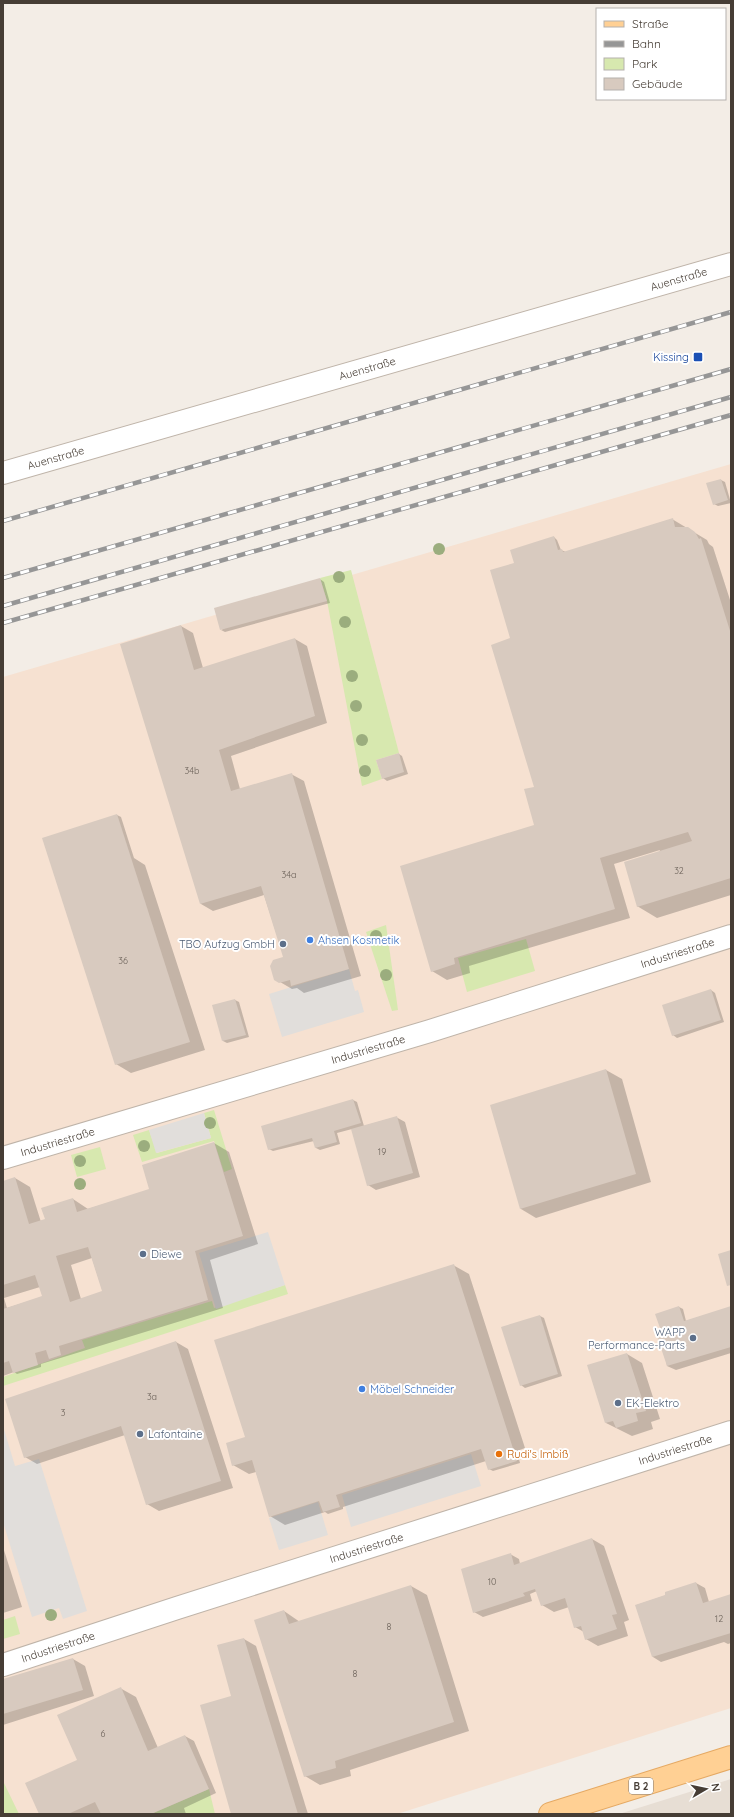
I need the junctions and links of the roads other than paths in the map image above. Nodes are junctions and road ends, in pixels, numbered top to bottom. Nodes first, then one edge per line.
1 (731, 264) edge
2 (3, 473) edge
3 (731, 936) edge
4 (3, 1158) edge
5 (731, 1432) edge
6 (3, 1665) edge
7 (731, 1757) edge
8 (550, 1814) edge

1 - 2 street, Auenstraße
3 - 4 street, Industriestraße
5 - 6 street, Industriestraße
7 - 8 main road, B 2

